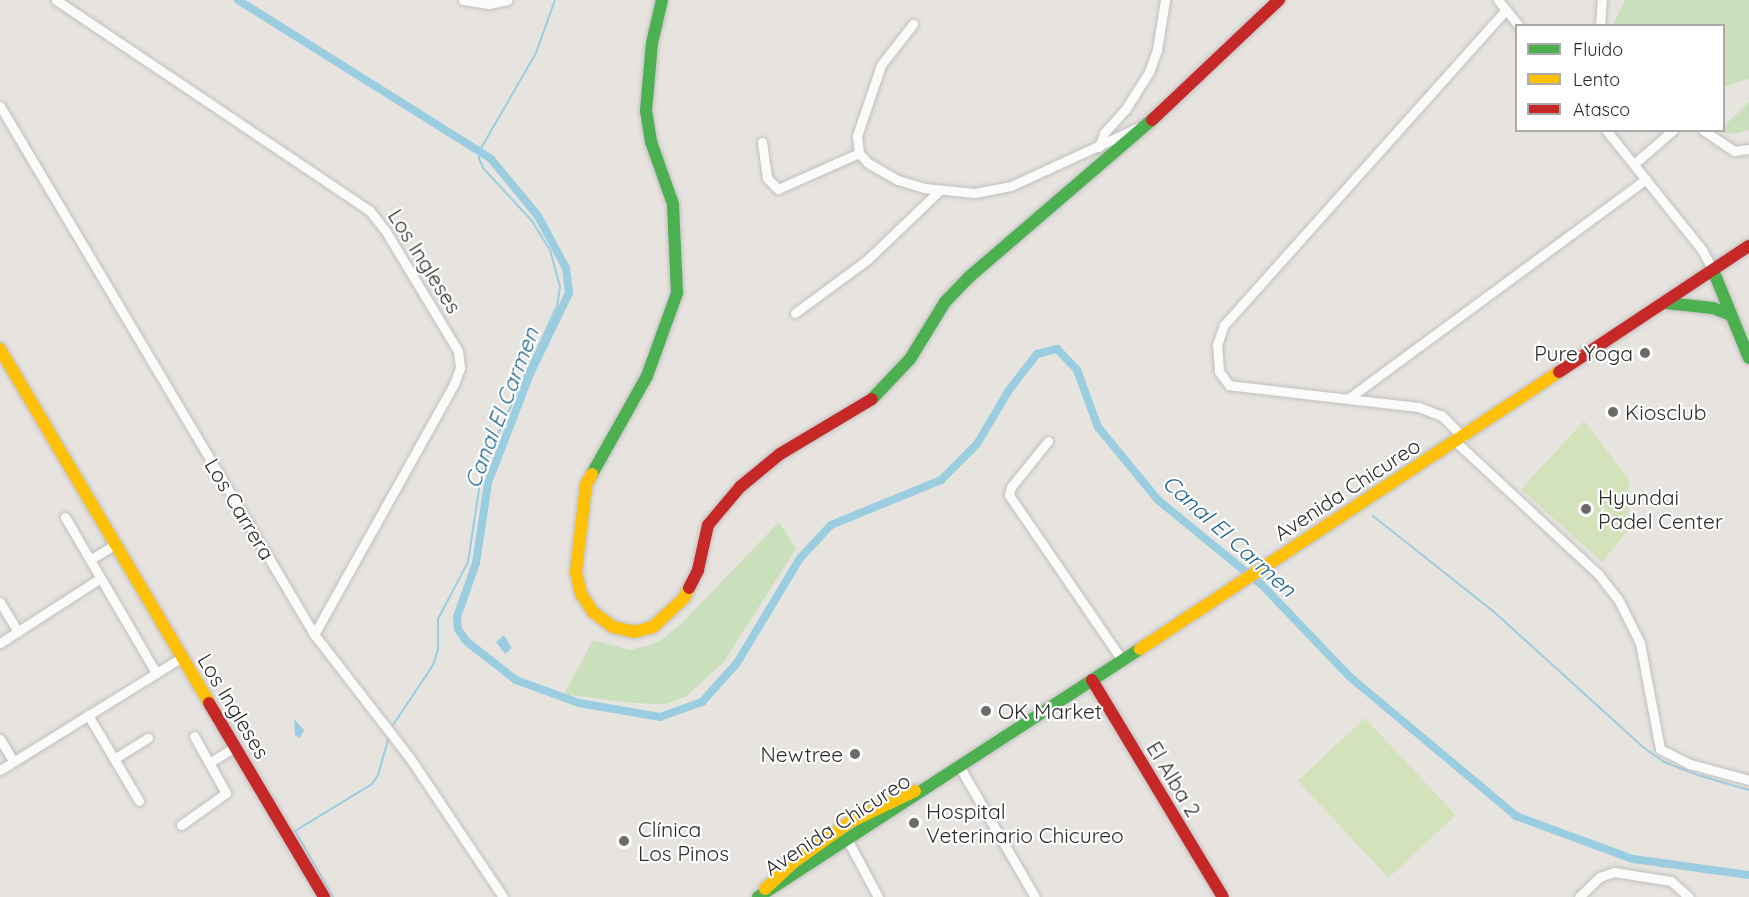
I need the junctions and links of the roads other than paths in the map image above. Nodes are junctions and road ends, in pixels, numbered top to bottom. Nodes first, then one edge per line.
1 (56, 0) edge
2 (463, 0) edge
3 (508, 0) edge
4 (662, 0) edge
5 (1165, 0) edge
6 (1279, 0) edge
7 (1498, 0) edge
8 (1602, 0) edge
9 (1506, 10) junction
10 (913, 24) dead end
11 (1517, 24) edge
12 (1600, 24) edge
13 (0, 106) edge
14 (1152, 120) junction
15 (1608, 132) edge
16 (1671, 132) edge
17 (1706, 132) edge
18 (762, 142) dead end
19 (1099, 147) junction
20 (1749, 149) edge
21 (859, 153) junction
22 (1634, 164) junction
23 (1646, 179) junction
24 (940, 190) junction
25 (1749, 246) edge
26 (1713, 270) junction
27 (1724, 298) junction
28 (1666, 303) junction
29 (1713, 308) junction
30 (795, 313) dead end
31 (1731, 315) junction
32 (0, 350) edge
33 (1749, 358) edge
34 (1349, 398) junction
35 (1460, 440) junction
36 (1048, 441) dead end
37 (65, 517) dead end
38 (116, 544) junction
39 (91, 559) junction
40 (99, 579) junction
41 (0, 602) edge
42 (18, 632) junction
43 (314, 634) junction
44 (0, 643) edge
45 (182, 657) junction
46 (1122, 660) junction
47 (156, 673) junction
48 (1092, 680) junction
49 (88, 715) junction
50 (194, 736) dead end
51 (147, 738) dead end
52 (0, 739) edge
53 (236, 747) junction
54 (114, 759) junction
55 (14, 761) junction
56 (209, 763) junction
57 (959, 766) junction
58 (0, 770) edge
59 (1749, 780) edge
60 (935, 782) junction
61 (139, 801) dead end
62 (181, 825) dead end
63 (848, 842) junction
64 (324, 897) edge
65 (503, 897) edge
66 (758, 897) edge
67 (878, 897) edge
68 (1035, 897) edge
69 (1223, 897) edge
70 (1579, 897) edge
71 (1689, 897) edge

1 - 43 street, Los Ingleses
2 - 3 street
4 - 14 street
5 - 19 street
6 - 14 street
7 - 9 street
8 - 12 street
9 - 11 street
9 - 34 street
10 - 21 street
13 - 43 street, Los Carrera
14 - 19 street
15 - 22 street
16 - 22 street
17 - 20 street
18 - 21 street
19 - 24 street
21 - 24 street
22 - 23 street
23 - 26 street
23 - 34 street
24 - 30 street
25 - 26 street, Avenida Chicureo
26 - 27 street
26 - 28 street, Avenida Chicureo
27 - 29 street
27 - 31 street
28 - 29 street
28 - 35 street, Avenida Chicureo
29 - 31 street
31 - 33 street
32 - 38 street, Los Ingleses
34 - 35 street
35 - 46 street, Avenida Chicureo
35 - 59 street
36 - 46 street
37 - 39 street
38 - 39 street
38 - 45 street, Los Ingleses
39 - 40 street
40 - 42 street
40 - 47 street
41 - 42 street
42 - 44 street
43 - 65 street, Los Carrera
45 - 47 street
45 - 53 street, Los Ingleses
46 - 48 street, Avenida Chicureo
47 - 49 street
48 - 57 street, Avenida Chicureo
48 - 69 street, El Alba 2
49 - 54 street
49 - 55 street
50 - 56 street
51 - 54 street
52 - 55 street
53 - 56 street
53 - 64 street, Los Ingleses
54 - 61 street
55 - 58 street
56 - 62 street
57 - 60 street, Avenida Chicureo
57 - 68 street
60 - 63 street, Avenida Chicureo
60 - 66 street, Avenida Chicureo
63 - 66 street, Avenida Chicureo
63 - 67 street
70 - 71 street

